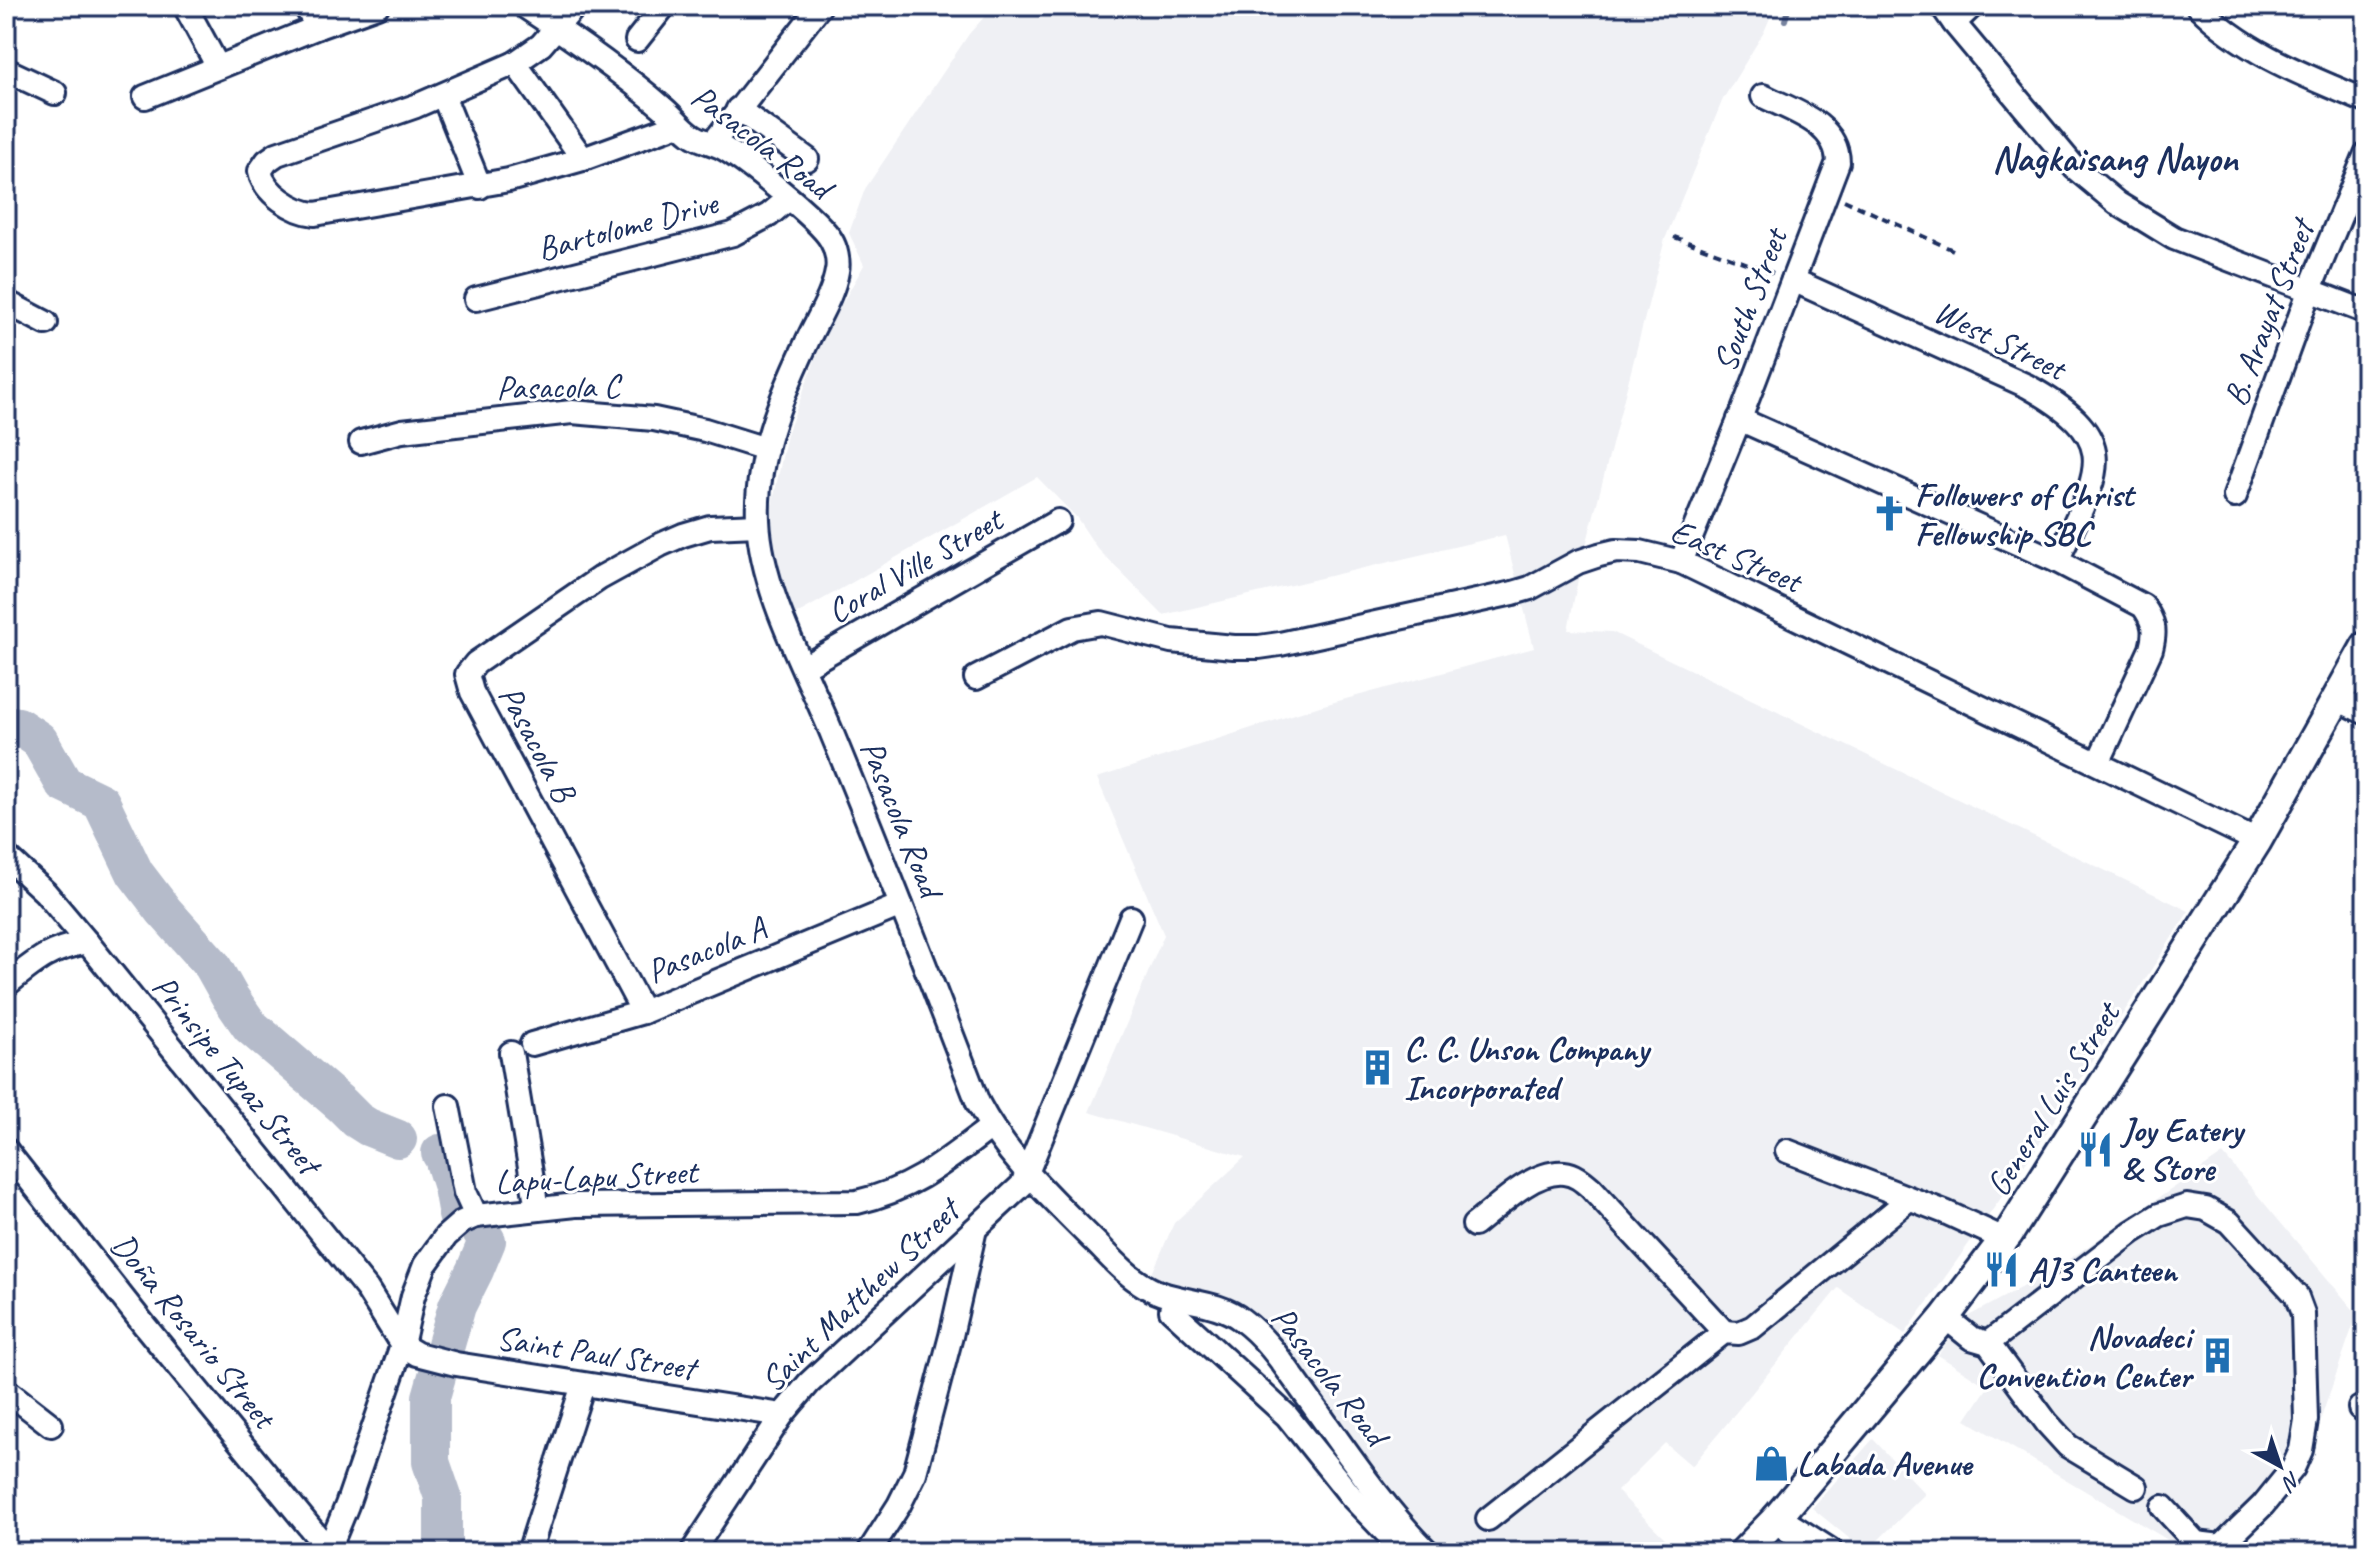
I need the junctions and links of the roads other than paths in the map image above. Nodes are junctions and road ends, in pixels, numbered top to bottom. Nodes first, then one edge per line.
1 (185, 6) edge
2 (305, 6) edge
3 (377, 6) edge
4 (524, 6) edge
5 (575, 6) edge
6 (664, 6) edge
7 (820, 6) edge
8 (1972, 6) edge
9 (2198, 6) edge
10 (1948, 15) edge
11 (318, 27) junction
12 (557, 28) junction
13 (637, 40) dead end
14 (515, 63) junction
15 (218, 67) junction
16 (6, 70) edge
17 (55, 93) dead end
18 (443, 95) junction
19 (1763, 96) dead end
20 (145, 97) dead end
21 (2366, 101) edge
22 (738, 109) junction
23 (679, 124) junction
24 (713, 143) junction
25 (2366, 154) edge
26 (583, 159) junction
27 (807, 159) dead end
28 (480, 187) junction
29 (788, 199) junction
30 (1793, 280) junction
31 (2310, 289) junction
32 (476, 299) dead end
33 (6, 302) edge
34 (2366, 312) edge
35 (46, 323) dead end
36 (1739, 419) junction
37 (361, 442) dead end
38 (760, 447) junction
39 (2235, 496) dead end
40 (1058, 521) dead end
41 (758, 525) junction
42 (2057, 561) junction
43 (1681, 562) junction
44 (2364, 655) edge
45 (804, 667) junction
46 (976, 678) dead end
47 (2337, 699) junction
48 (2366, 713) edge
49 (2098, 763) junction
50 (2257, 841) junction
51 (6, 856) edge
52 (901, 905) junction
53 (1131, 918) dead end
54 (87, 942) junction
55 (6, 985) edge
56 (643, 1012) junction
57 (448, 1106) dead end
58 (991, 1127) junction
59 (6, 1150) edge
60 (1787, 1151) dead end
61 (1028, 1173) junction
62 (1909, 1199) junction
63 (537, 1209) junction
64 (476, 1216) junction
65 (1474, 1225) dead end
66 (975, 1229) junction
67 (2004, 1239) junction
68 (1171, 1310) dead end
69 (1945, 1317) junction
70 (1724, 1332) junction
71 (1988, 1343) junction
72 (402, 1345) junction
73 (583, 1385) junction
74 (6, 1390) edge
75 (782, 1415) junction
76 (51, 1425) dead end
77 (2136, 1487) dead end
78 (2163, 1507) dead end
79 (1488, 1519) dead end
80 (1776, 1519) junction
81 (324, 1551) edge
82 (529, 1552) edge
83 (692, 1552) edge
84 (869, 1552) edge
85 (1405, 1552) edge
86 (1428, 1552) edge
87 (1744, 1552) edge
88 (1828, 1552) edge

1 - 15 street
2 - 11 street
3 - 11 street
4 - 12 street, Pasacola Road
5 - 12 street
6 - 13 street
7 - 22 street
8 - 10 street
9 - 21 street
10 - 31 street
11 - 15 street
12 - 14 street
12 - 23 street, Pasacola Road
14 - 18 street
14 - 26 street
15 - 20 street
16 - 17 street
18 - 28 street
18 - 28 street
19 - 30 street, South Street
22 - 24 street
22 - 27 street
23 - 24 street, Pasacola Road
23 - 26 street
24 - 29 street, Pasacola Road
25 - 31 street, B. Arayat Street
26 - 28 street
29 - 32 street, Bartolome Drive
29 - 38 street, Pasacola Road
30 - 36 street, South Street
30 - 42 street, West Street
31 - 34 street
31 - 39 street, B. Arayat Street
33 - 35 street
36 - 42 street
36 - 43 street, South Street
37 - 38 street, Pasacola C
38 - 41 street, Pasacola Road
40 - 45 street, Coral Ville Street
41 - 45 street, Pasacola Road
41 - 56 street, Pasacola B
42 - 49 street
43 - 46 street, East Street
43 - 49 street, East Street
44 - 47 main road, General Luis Street
45 - 52 street, Pasacola Road
47 - 48 street
47 - 50 main road, General Luis Street
49 - 50 street, East Street
50 - 67 main road, General Luis Street
51 - 54 street, Prinsipe Tupaz Street
52 - 56 street, Pasacola A
52 - 58 street, Pasacola Road
53 - 61 street
54 - 55 street
54 - 72 street, Prinsipe Tupaz Street
56 - 63 street, Pasacola A
57 - 64 street
58 - 61 street, Pasacola Road
58 - 63 street, Lapu-Lapu Street
59 - 81 street, Doña Rosario Street
60 - 62 street
61 - 66 street, Saint Matthew Street
61 - 86 street, Pasacola Road
62 - 67 street
62 - 70 street
63 - 64 street, Lapu-Lapu Street
64 - 72 street, Lapu-Lapu Street
65 - 70 street
66 - 75 street, Saint Matthew Street
66 - 84 street
67 - 69 main road, General Luis Street
68 - 85 street
69 - 71 street
69 - 80 main road, General Luis Street
70 - 79 street
71 - 77 street
71 - 78 street
72 - 73 street, Saint Paul Street
72 - 81 street, Lapu-Lapu Street
73 - 75 street, Saint Paul Street
73 - 82 street
74 - 76 street
75 - 83 street, Saint Matthew Street
80 - 87 main road, General Luis Street
80 - 88 main road

